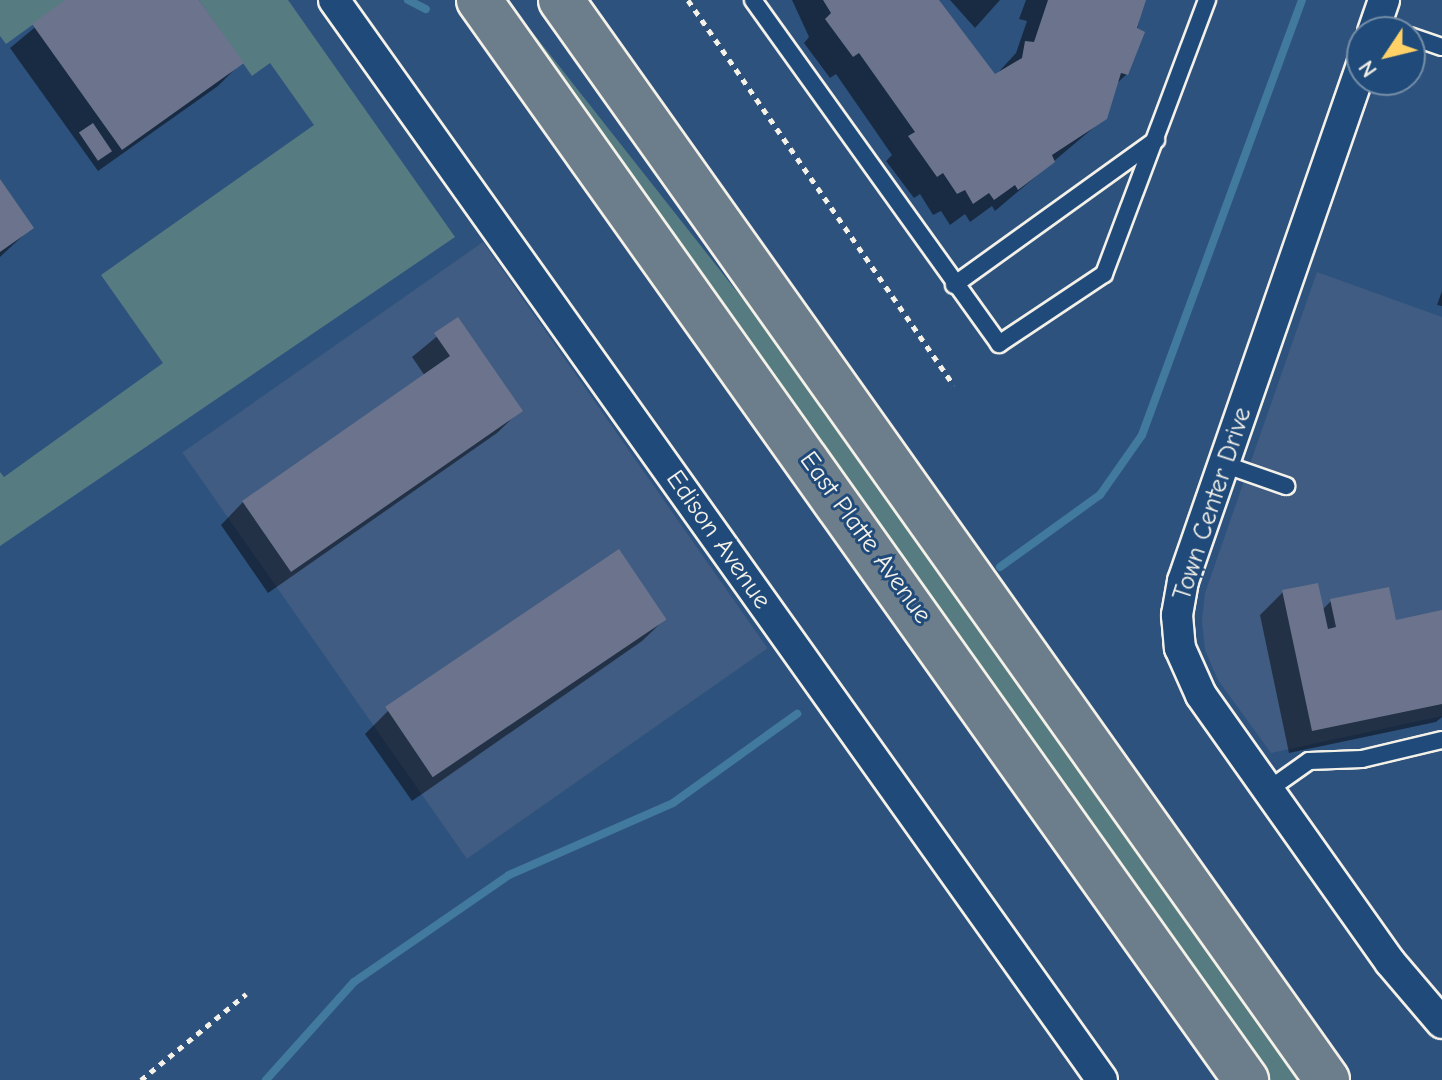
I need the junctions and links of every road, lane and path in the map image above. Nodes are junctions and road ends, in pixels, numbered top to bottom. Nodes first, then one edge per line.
1 (334, 0) edge
2 (479, 0) edge
3 (561, 0) edge
4 (688, 0) edge
5 (753, 0) edge
6 (1207, 0) edge
7 (1351, 96) edge
8 (1156, 140) junction
9 (954, 285) junction
10 (954, 385) dead end
11 (1226, 465) junction
12 (1286, 486) dead end
13 (1442, 740) edge
14 (1268, 790) junction
15 (246, 994) dead end
16 (1442, 1023) edge
17 (141, 1080) edge
18 (1102, 1080) edge
19 (1246, 1080) edge
20 (1327, 1080) edge

1 - 18 street, Edison Avenue
2 - 19 highway, East Platte Avenue
3 - 20 highway
4 - 10 path
5 - 9 lane
6 - 8 lane
7 - 11 street, Town Center Drive
8 - 9 lane
8 - 9 lane
11 - 12 lane
11 - 14 street, Town Center Drive
13 - 14 lane
14 - 16 street, Town Center Drive
15 - 17 path

